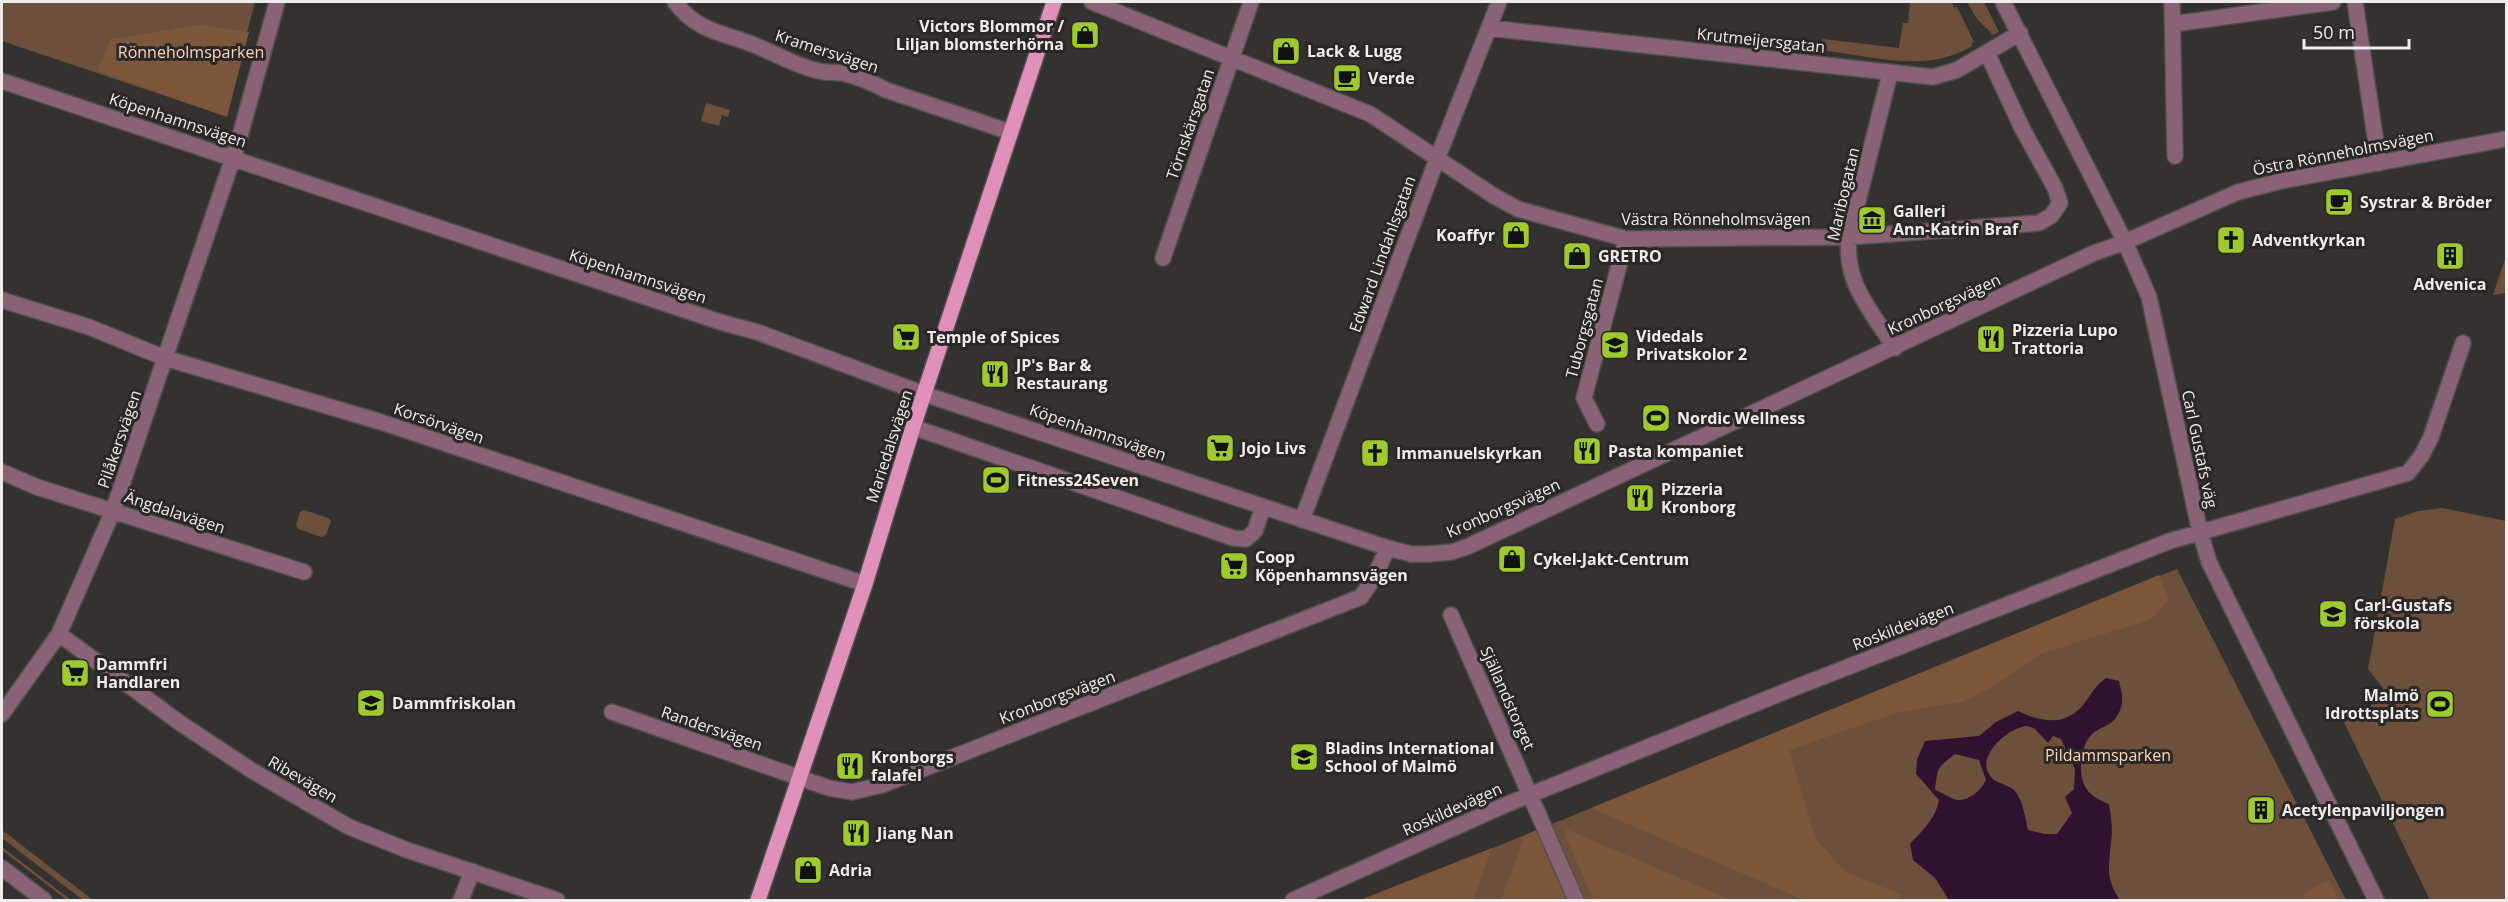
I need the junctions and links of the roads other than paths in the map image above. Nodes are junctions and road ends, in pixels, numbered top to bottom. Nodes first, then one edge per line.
1 (277, 2) edge
2 (675, 2) edge
3 (1054, 2) edge
4 (1092, 2) edge
5 (1251, 2) edge
6 (1499, 2) edge
7 (2003, 2) edge
8 (2172, 2) edge
9 (2333, 2) edge
10 (2355, 2) edge
11 (2173, 24) junction
12 (1489, 28) junction
13 (2020, 33) junction
14 (1987, 53) junction
15 (1231, 58) junction
16 (1890, 73) junction
17 (2, 81) edge
18 (1010, 132) junction
19 (2506, 139) edge
20 (2175, 156) dead end
21 (232, 158) junction
22 (1437, 159) junction
23 (2379, 163) junction
24 (1850, 237) junction
25 (1626, 239) junction
26 (2125, 242) junction
27 (1163, 258) dead end
28 (2, 300) edge
29 (2463, 343) dead end
30 (1895, 348) junction
31 (165, 358) junction
32 (924, 394) junction
33 (1598, 424) dead end
34 (913, 427) junction
35 (2, 472) edge
36 (1263, 507) junction
37 (113, 511) junction
38 (1302, 520) junction
39 (2200, 532) junction
40 (1388, 548) junction
41 (304, 572) dead end
42 (865, 584) junction
43 (1451, 615) dead end
44 (59, 634) junction
45 (612, 712) dead end
46 (2, 714) edge
47 (800, 777) junction
48 (1532, 795) junction
49 (2, 868) edge
50 (472, 871) junction
51 (44, 900) edge
52 (461, 900) edge
53 (557, 900) edge
54 (758, 900) edge
55 (1293, 900) edge
56 (1576, 900) edge
57 (2376, 900) edge

1 - 21 street, Pilåkersvägen
2 - 18 street, Kramersvägen
3 - 18 main road, Mariedalsvägen
4 - 15 street, Västra Rönneholmsvägen
5 - 15 street, Törnskärsgatan
6 - 12 street, Edward Lindahlsgatan
7 - 13 street, Carl Gustafs väg
8 - 11 street
9 - 11 street
10 - 23 street
11 - 20 street
12 - 16 street, Krutmeijersgatan
12 - 22 street, Edward Lindahlsgatan
13 - 14 street, Krutmeijersgatan
13 - 26 street, Carl Gustafs väg
14 - 16 street, Krutmeijersgatan
14 - 24 street, Västra Rönneholmsvägen
15 - 22 street, Västra Rönneholmsvägen
15 - 27 street, Törnskärsgatan
16 - 24 street, Maribogatan
17 - 21 street, Köpenhamnsvägen
18 - 32 main road, Mariedalsvägen
19 - 23 street, Östra Rönneholmsvägen
21 - 31 street, Pilåkersvägen
21 - 32 street, Köpenhamnsvägen
22 - 25 street, Västra Rönneholmsvägen
22 - 38 street, Edward Lindahlsgatan
23 - 26 street, Östra Rönneholmsvägen
24 - 25 street, Västra Rönneholmsvägen
24 - 30 street, Maribogatan
25 - 33 street, Tuborgsgatan
26 - 30 street, Kronborgsvägen
26 - 39 street, Carl Gustafs väg
28 - 31 street, Korsörvägen
29 - 39 street, Roskildevägen
30 - 40 street, Kronborgsvägen
31 - 37 street, Pilåkersvägen
31 - 42 street, Korsörvägen
32 - 34 main road, Mariedalsvägen
32 - 36 street, Köpenhamnsvägen
34 - 36 street
34 - 42 main road, Mariedalsvägen
35 - 37 street, Ängdalavägen
36 - 38 street, Köpenhamnsvägen
37 - 41 street, Ängdalavägen
37 - 44 street, Pilåkersvägen
38 - 40 street, Köpenhamnsvägen
39 - 48 street, Roskildevägen
39 - 57 street, Carl Gustafs väg
40 - 47 street, Kronborgsvägen
42 - 47 main road, Mariedalsvägen
43 - 48 street, Själlandstorget
44 - 46 street, Pilåkersvägen
44 - 50 street, Ribevägen
45 - 47 street, Randersvägen
47 - 54 main road, Mariedalsvägen
48 - 55 street, Roskildevägen
48 - 56 street, Själlandstorget
49 - 51 street
50 - 52 street
50 - 53 street, Ribevägen

